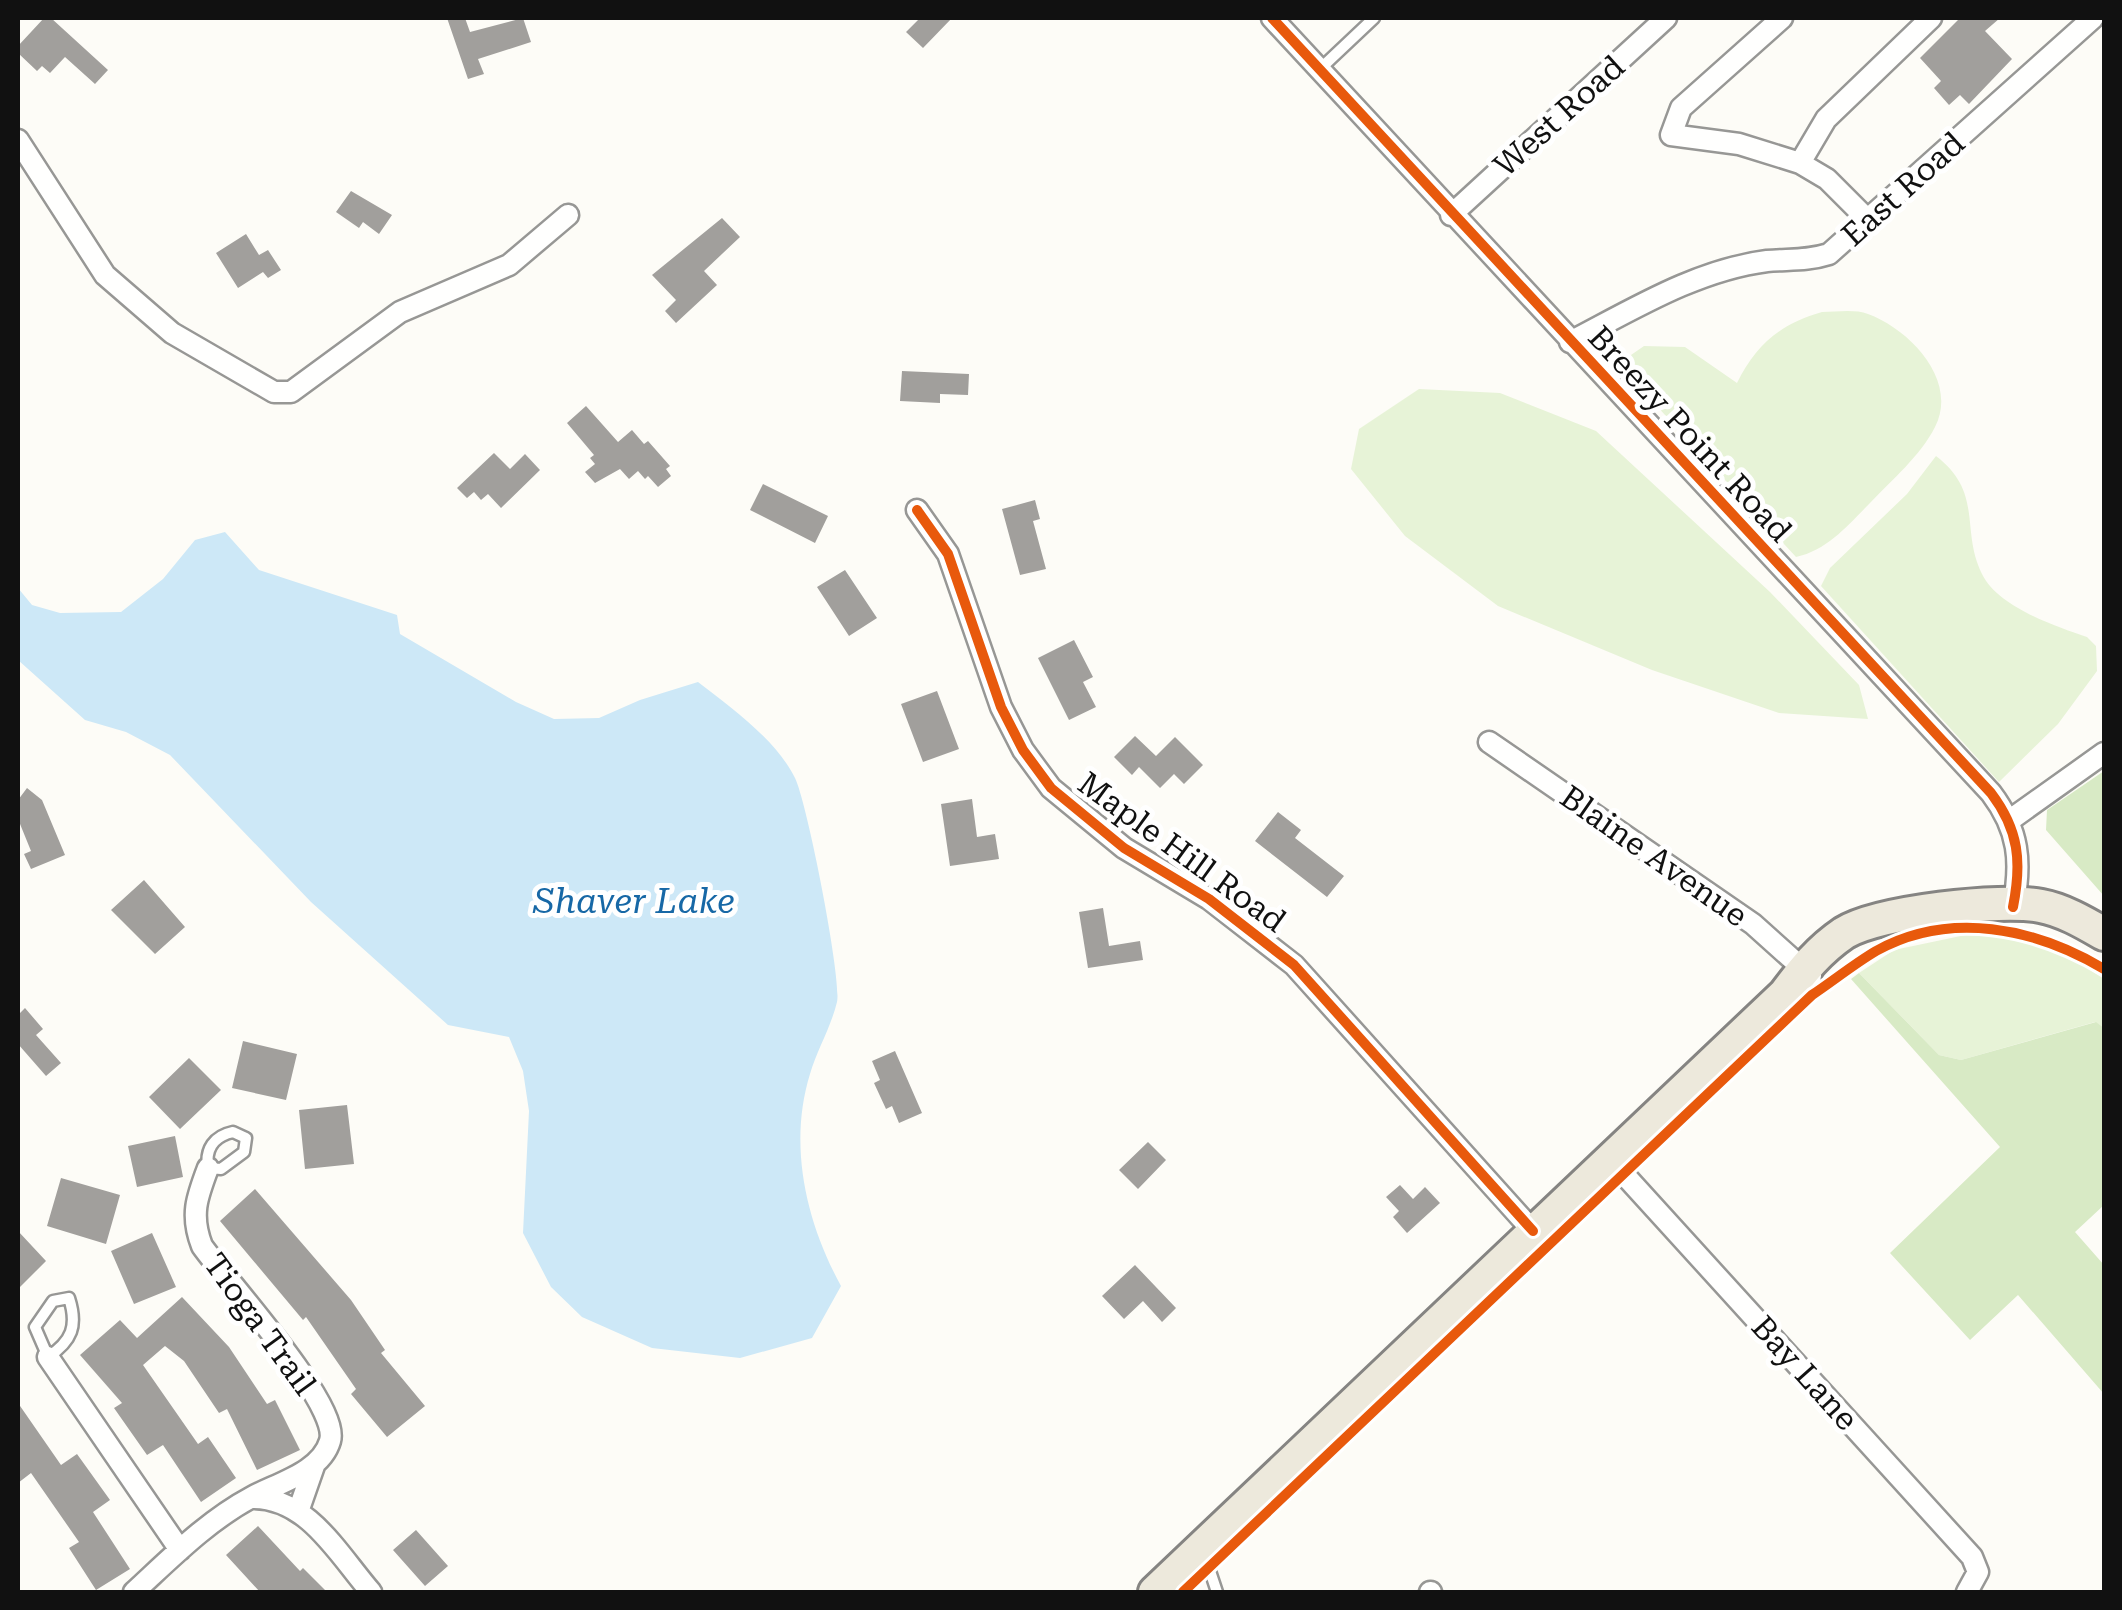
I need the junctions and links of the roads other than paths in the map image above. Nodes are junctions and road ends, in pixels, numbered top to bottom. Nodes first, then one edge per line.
1 (1272, 18) edge
2 (1374, 18) edge
3 (1666, 18) edge
4 (1782, 18) edge
5 (1931, 18) edge
6 (2092, 18) edge
7 (1319, 69) junction
8 (18, 140) edge
9 (1800, 162) junction
10 (1451, 215) junction
11 (568, 216) dead end
12 (1870, 222) junction
13 (1570, 342) junction
14 (917, 510) dead end
15 (1489, 742) dead end
16 (2104, 753) edge
17 (2010, 820) junction
18 (2012, 907) junction
19 (2104, 934) edge
20 (2104, 956) edge
21 (1801, 980) junction
22 (1610, 1159) junction
23 (208, 1168) dead end
24 (1532, 1231) junction
25 (48, 1357) junction
26 (314, 1466) junction
27 (250, 1498) junction
28 (299, 1509) junction
29 (180, 1550) junction
30 (1196, 1554) junction
31 (134, 1592) edge
32 (371, 1592) edge
33 (1155, 1592) edge
34 (1217, 1592) edge
35 (1967, 1592) edge

1 - 7 street, Breezy Point Road
2 - 7 lane
3 - 10 street, West Road
4 - 9 street
5 - 9 street
6 - 12 street, East Road
7 - 10 street, Breezy Point Road
8 - 11 street
9 - 12 street
10 - 13 street, Breezy Point Road
12 - 13 street, East Road
13 - 17 street, Breezy Point Road
14 - 24 street, Maple Hill Road
15 - 21 street, Blaine Avenue
16 - 17 street
17 - 18 street, Breezy Point Road
18 - 19 main road
18 - 20 main road
18 - 21 main road
21 - 22 main road
22 - 24 main road
22 - 35 street, Bay Lane
23 - 26 street, Tioga Trail
24 - 30 main road
25 - 25 lane
25 - 29 street
26 - 27 street
26 - 28 street
27 - 28 street
27 - 29 street
28 - 32 street
29 - 31 street
30 - 33 main road
30 - 34 lane

